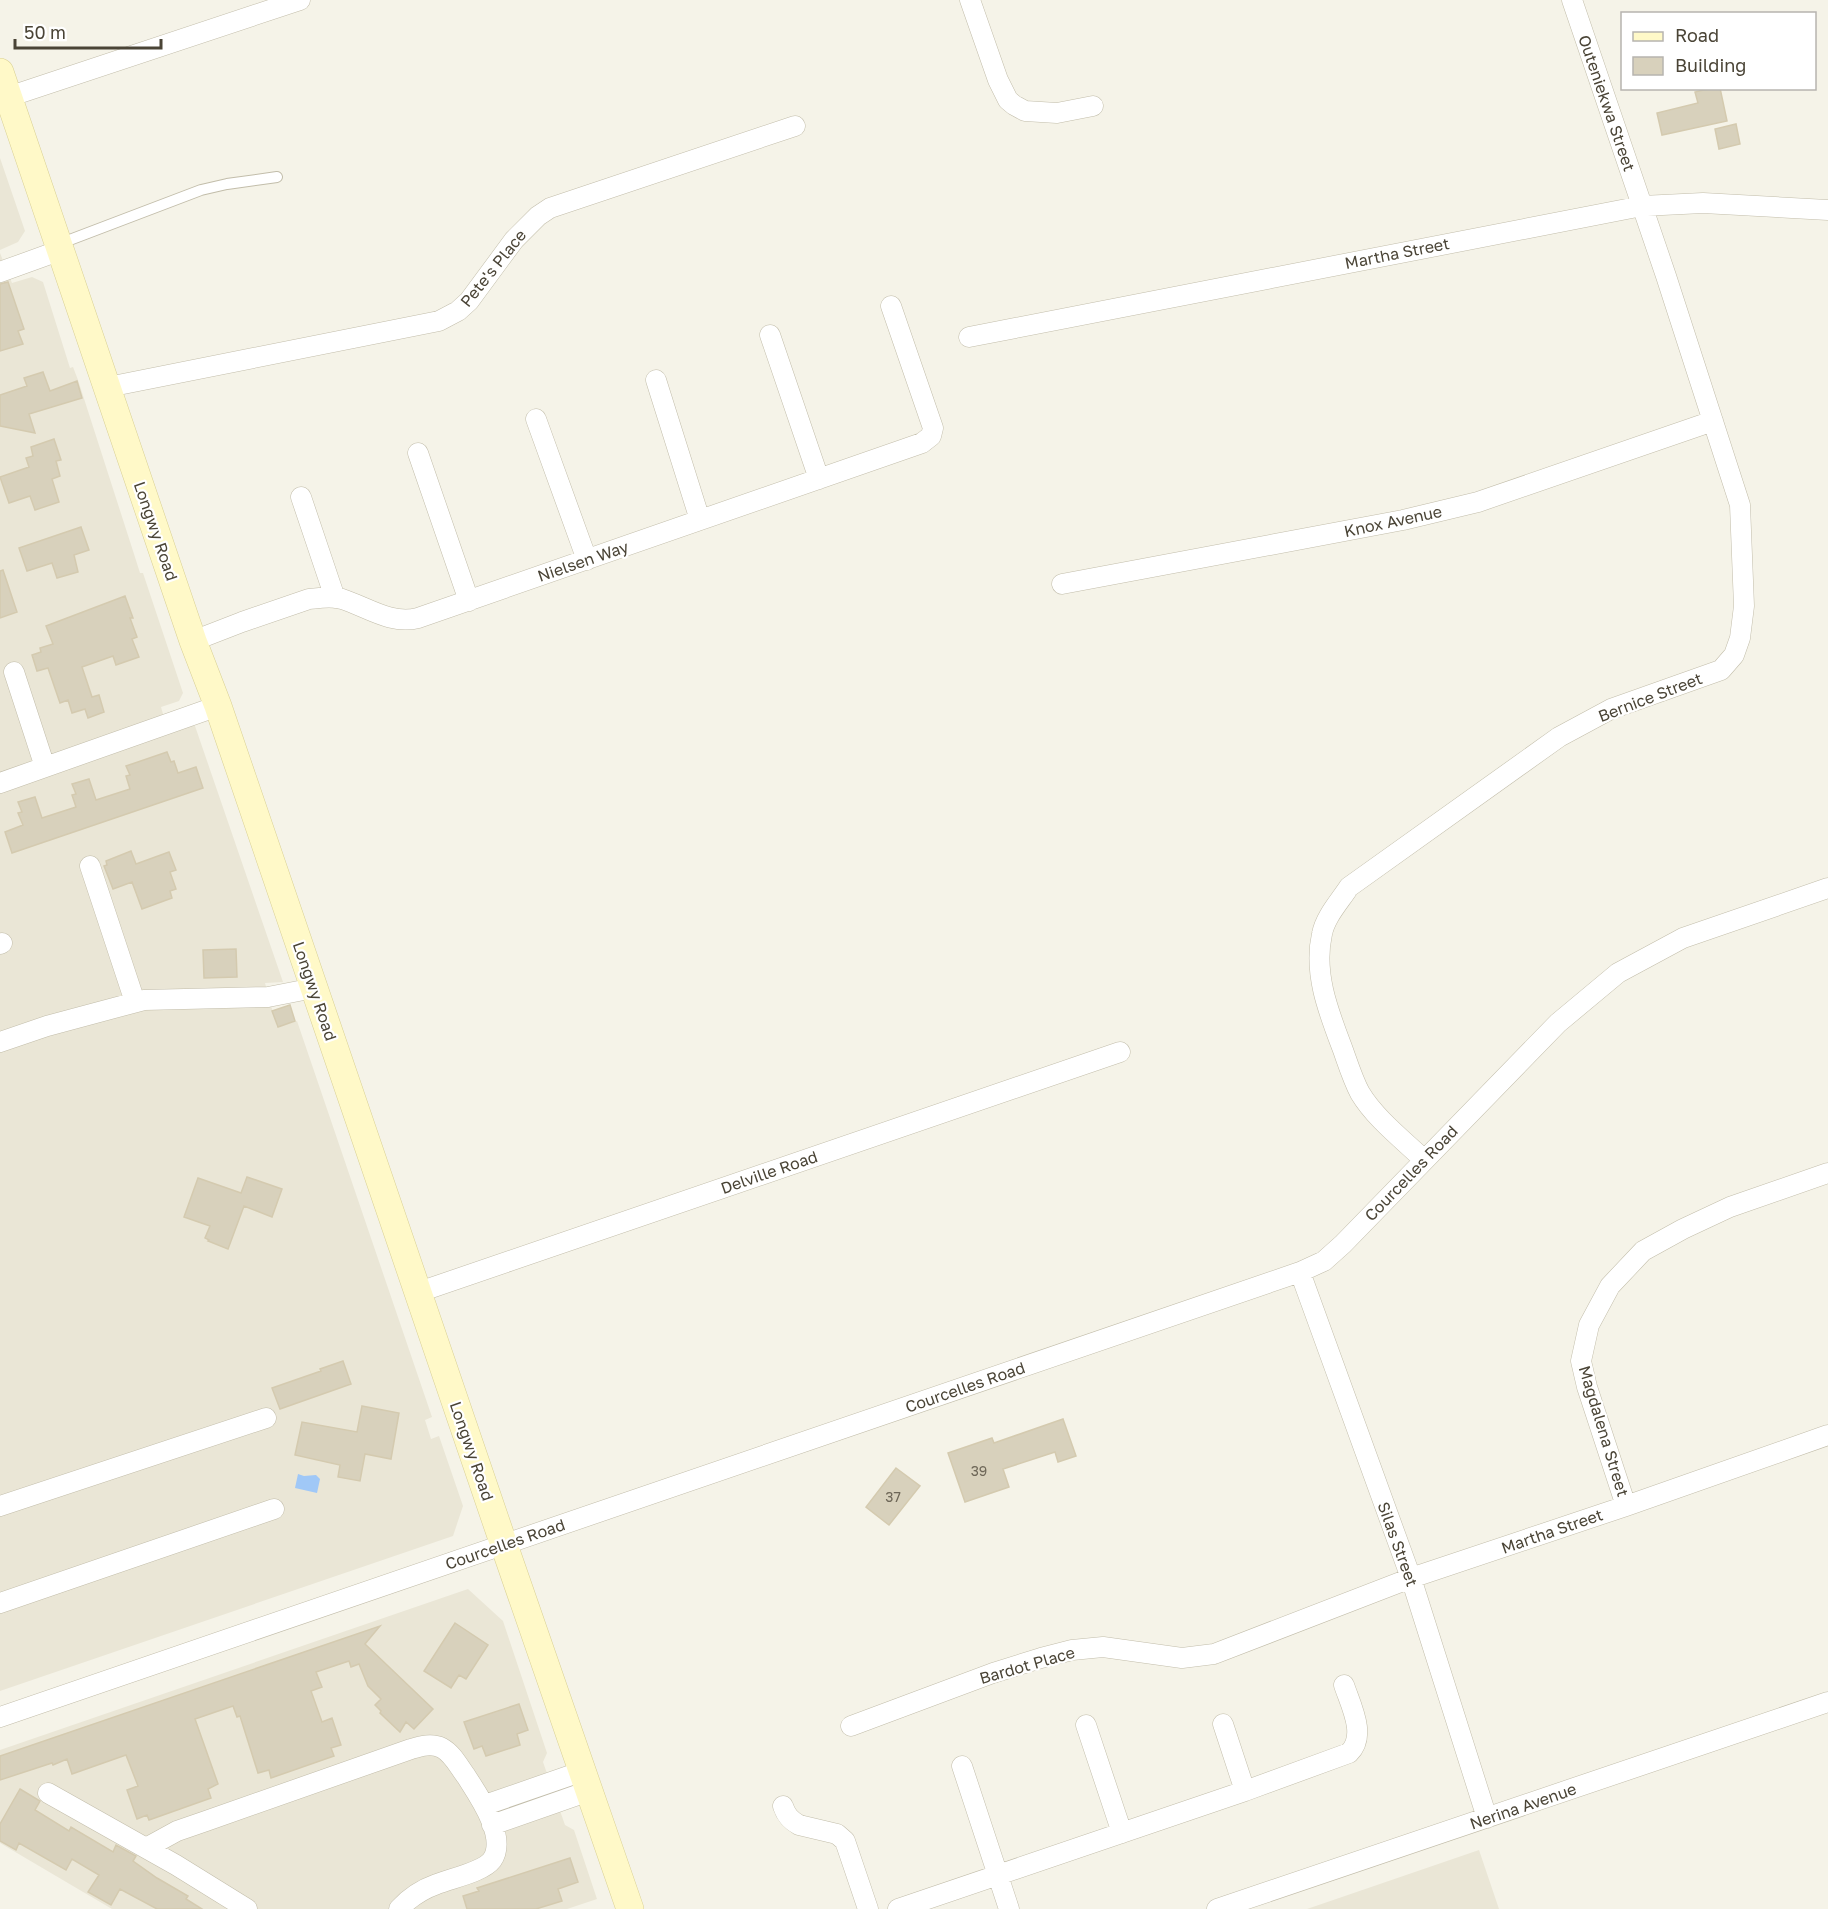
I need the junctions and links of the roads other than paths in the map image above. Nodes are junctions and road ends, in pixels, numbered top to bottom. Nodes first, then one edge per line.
1 (300, 0) edge
2 (970, 0) edge
3 (1572, 0) edge
4 (4, 85) edge
5 (1093, 106) dead end
6 (795, 126) dead end
7 (277, 177) dead end
8 (1642, 206) junction
9 (1828, 210) edge
10 (60, 247) junction
11 (0, 272) edge
12 (891, 306) dead end
13 (770, 335) dead end
14 (969, 337) dead end
15 (656, 380) dead end
16 (108, 387) junction
17 (536, 419) dead end
18 (1713, 421) junction
19 (418, 453) dead end
20 (819, 479) junction
21 (301, 497) dead end
22 (700, 520) junction
23 (587, 560) junction
24 (1062, 584) dead end
25 (335, 598) junction
26 (469, 601) junction
27 (193, 641) junction
28 (14, 672) dead end
29 (218, 706) junction
30 (45, 767) junction
31 (0, 783) edge
32 (90, 866) dead end
33 (1828, 888) edge
34 (314, 988) junction
35 (135, 1002) junction
36 (0, 1042) edge
37 (1120, 1052) dead end
38 (1423, 1160) junction
39 (1828, 1173) edge
40 (1300, 1272) junction
41 (418, 1292) junction
42 (266, 1418) dead end
43 (1828, 1435) edge
44 (0, 1506) edge
45 (1626, 1506) junction
46 (274, 1509) dead end
47 (504, 1545) junction
48 (1411, 1578) junction
49 (0, 1603) edge
50 (1344, 1685) dead end
51 (1828, 1702) edge
52 (0, 1717) edge
53 (1223, 1724) dead end
54 (1086, 1725) dead end
55 (851, 1726) dead end
56 (962, 1766) dead end
57 (586, 1781) junction
58 (1245, 1791) junction
59 (48, 1793) dead end
60 (485, 1805) junction
61 (783, 1806) dead end
62 (1487, 1818) junction
63 (492, 1825) junction
64 (1122, 1833) junction
65 (146, 1848) junction
66 (999, 1875) junction
67 (247, 1909) edge
68 (399, 1909) edge
69 (630, 1909) edge
70 (868, 1909) edge
71 (898, 1909) edge
72 (1009, 1909) edge
73 (1217, 1909) edge

1 - 4 street
2 - 5 street
3 - 8 street, Outeniekwa Street
4 - 10 street, Longwy Road
6 - 16 street, Pete's Place
7 - 10 lane
8 - 9 street, Martha Street
8 - 14 street, Martha Street
8 - 18 street, Bernice Street
10 - 11 street
10 - 16 street, Longwy Road
12 - 20 street, Nielsen Way
13 - 20 street
15 - 22 street
16 - 27 street, Longwy Road
17 - 23 street
18 - 24 street, Knox Avenue
18 - 38 street, Bernice Street
19 - 26 street
20 - 22 street, Nielsen Way
21 - 25 street
22 - 23 street, Nielsen Way
23 - 26 street, Nielsen Way
25 - 26 street, Nielsen Way
25 - 27 street, Nielsen Way
27 - 29 street, Longwy Road
28 - 30 street
29 - 30 street
29 - 34 street, Longwy Road
30 - 31 street
32 - 35 street
33 - 38 street, Courcelles Road
34 - 35 street
34 - 41 street, Longwy Road
35 - 36 street
37 - 41 street, Delville Road
38 - 40 street, Courcelles Road
39 - 45 street, Magdalena Street
40 - 47 street, Courcelles Road
40 - 48 street, Silas Street
41 - 47 street, Longwy Road
42 - 44 street
43 - 45 street, Martha Street
45 - 48 street, Martha Street
46 - 49 street
47 - 52 street, Courcelles Road
47 - 57 street, Longwy Road
48 - 55 street, Bardot Place
48 - 62 street, Silas Street
50 - 58 street
51 - 62 street, Nerina Avenue
53 - 58 street
54 - 64 street
56 - 66 street
57 - 60 street
57 - 63 street
57 - 69 street, Longwy Road
58 - 64 street
59 - 65 street
60 - 63 street
60 - 65 street
61 - 70 street
62 - 73 street, Nerina Avenue
63 - 68 street
64 - 66 street
65 - 67 street
66 - 71 street
66 - 72 street

